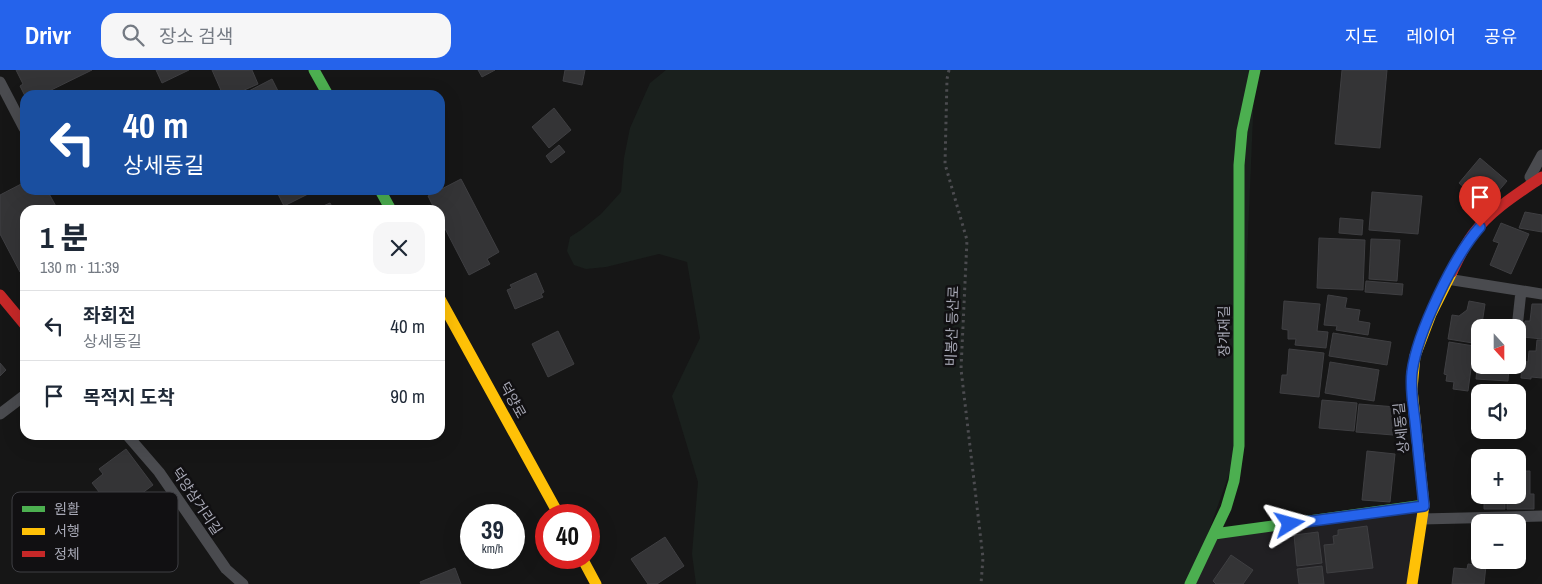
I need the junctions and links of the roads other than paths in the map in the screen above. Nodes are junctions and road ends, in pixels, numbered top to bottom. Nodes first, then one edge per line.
1 (314, 70) edge
2 (1255, 70) edge
3 (0, 82) edge
4 (325, 90) edge
5 (20, 120) edge
6 (1542, 155) edge
7 (1542, 177) edge
8 (1524, 188) junction
9 (1447, 279) junction
10 (1521, 291) junction
11 (1542, 294) edge
12 (0, 295) edge
13 (445, 308) edge
14 (20, 319) edge
15 (1518, 319) edge
16 (20, 399) edge
17 (0, 414) edge
18 (131, 440) edge
19 (173, 492) edge
20 (178, 500) edge
21 (553, 504) edge
22 (1424, 506) junction
23 (1542, 516) edge
24 (1422, 519) junction
25 (1214, 534) junction
26 (588, 569) edge
27 (242, 584) edge
28 (596, 584) edge
29 (1190, 584) edge
30 (1412, 584) edge

1 - 4 street
2 - 25 street, 장개재길
3 - 5 lane
6 - 8 lane, 상세동길
7 - 8 street, 상세동길
8 - 9 street, 상세동길
9 - 10 lane
9 - 22 street, 상세동길
10 - 11 lane
10 - 15 lane
12 - 14 street
13 - 21 street, 덕양로
16 - 17 lane
18 - 19 lane, 덕양삼거리길
20 - 27 lane, 덕양삼거리길
22 - 24 street, 상세동길
22 - 25 street
23 - 24 lane
24 - 30 street, 상세동길
25 - 29 street, 장개재길
26 - 28 street

